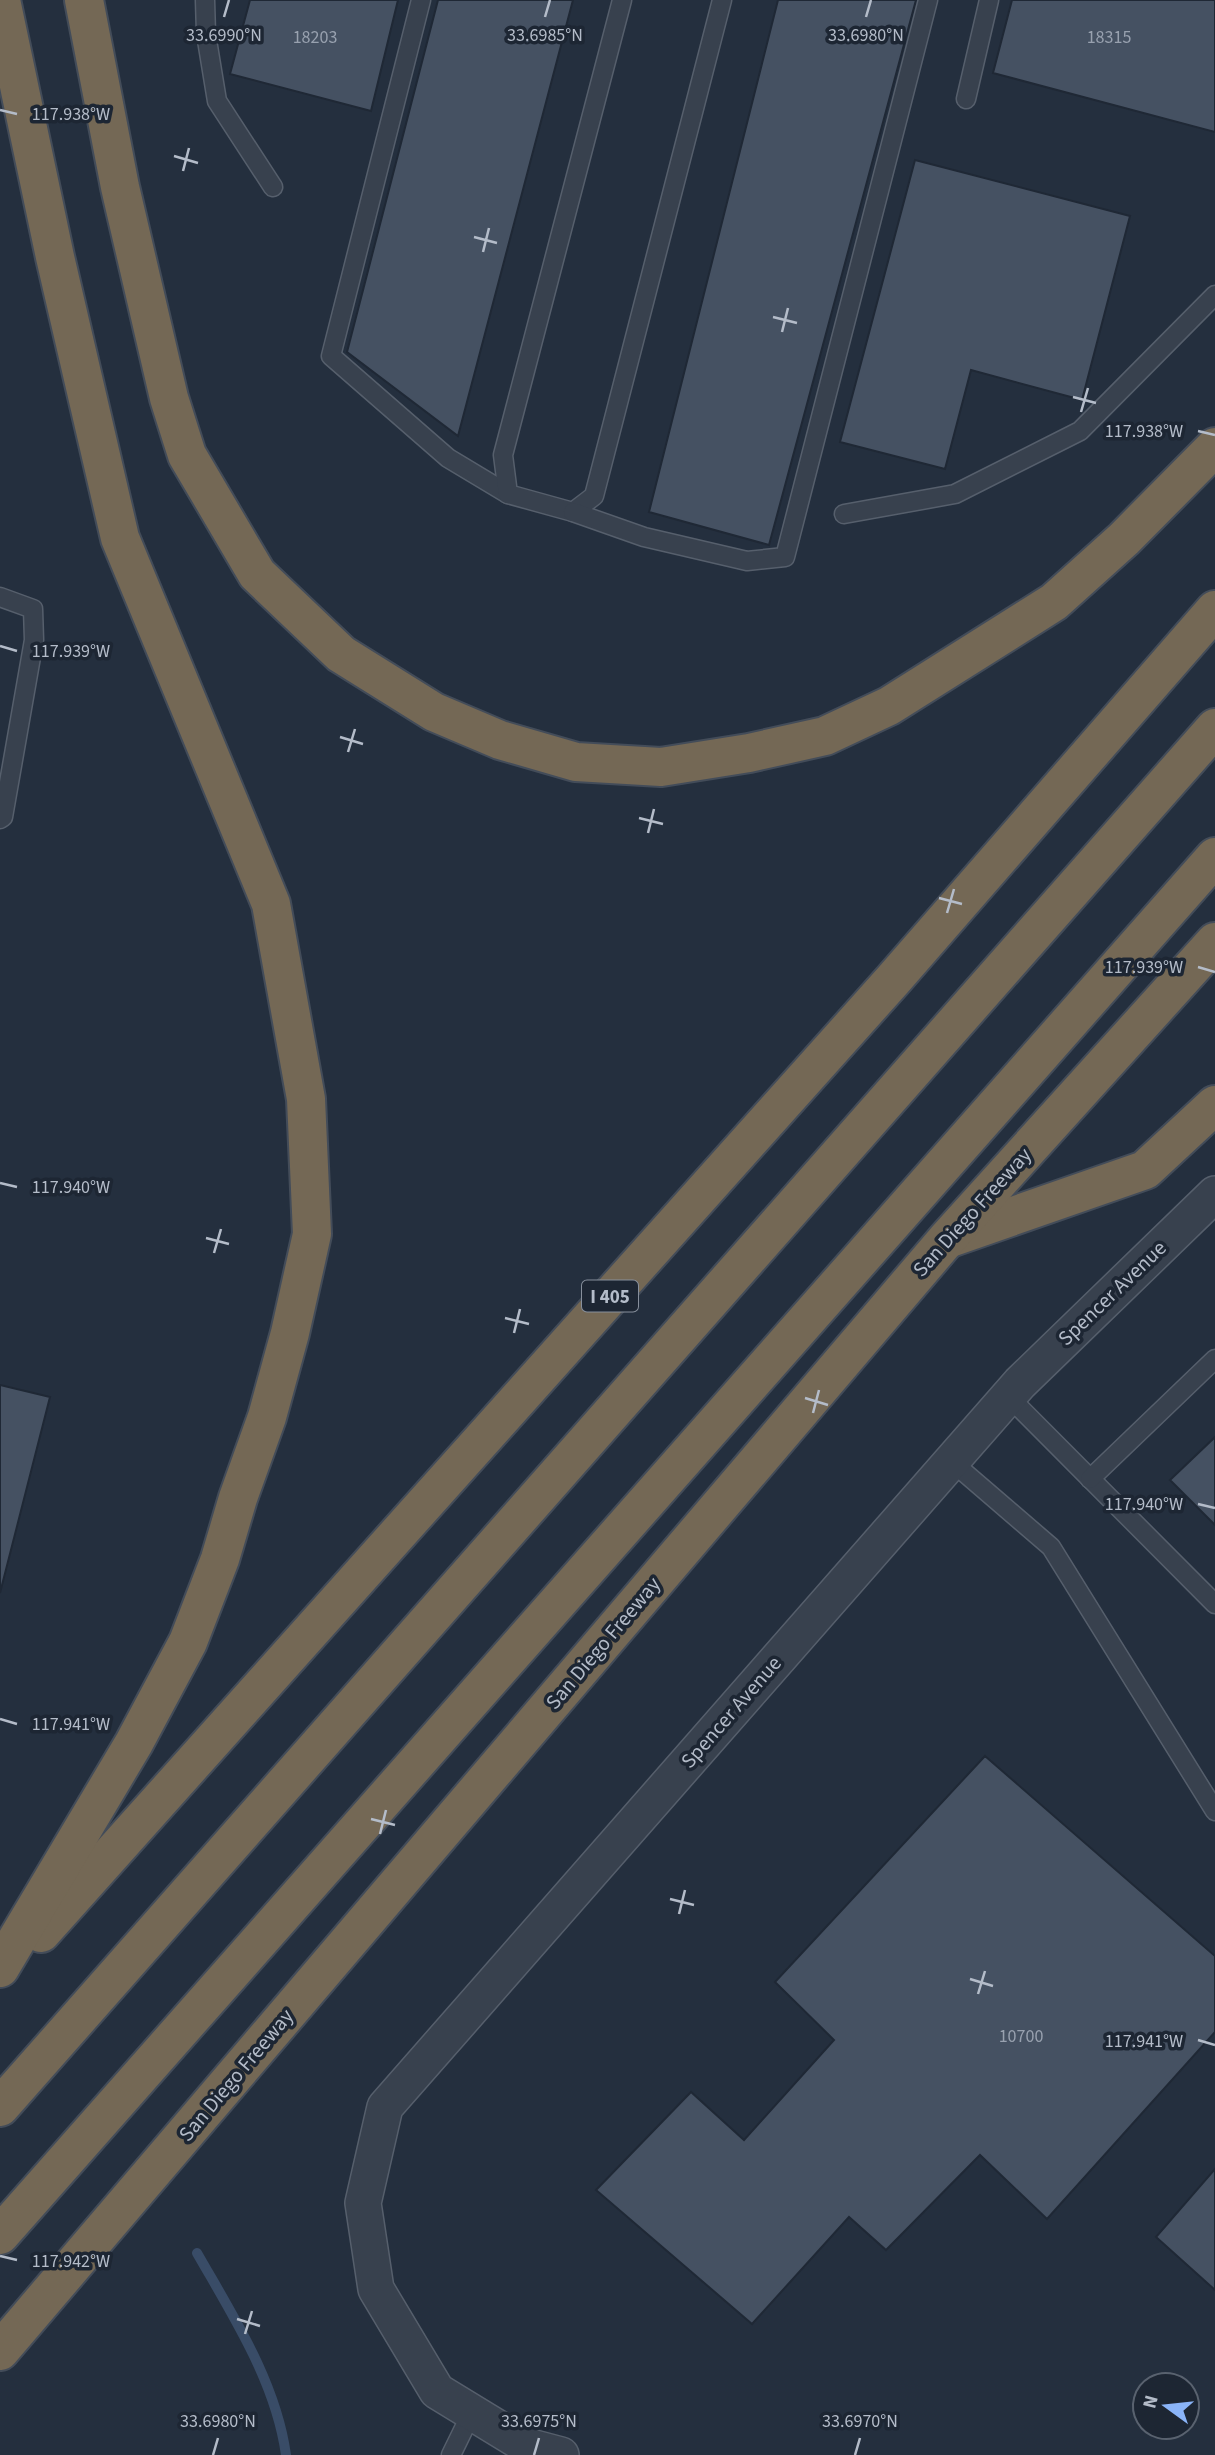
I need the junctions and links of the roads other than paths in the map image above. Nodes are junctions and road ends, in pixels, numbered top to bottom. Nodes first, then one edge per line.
1 (1, 0) edge
2 (84, 0) edge
3 (205, 0) edge
4 (421, 0) edge
5 (622, 0) edge
6 (722, 0) edge
7 (929, 0) edge
8 (989, 0) edge
9 (966, 99) dead end
10 (273, 187) dead end
11 (1215, 295) edge
12 (1215, 447) edge
13 (508, 494) junction
14 (573, 512) junction
15 (844, 514) dead end
16 (0, 597) edge
17 (1215, 610) edge
18 (1215, 728) edge
19 (0, 819) edge
20 (1215, 857) edge
21 (1215, 942) edge
22 (1215, 1105) edge
23 (1215, 1194) edge
24 (946, 1240) junction
25 (1215, 1359) edge
26 (1008, 1396) junction
27 (951, 1461) junction
28 (1090, 1479) junction
29 (1215, 1604) edge
30 (1215, 1811) edge
31 (0, 1968) edge
32 (0, 1978) edge
33 (0, 2107) edge
34 (0, 2235) edge
35 (0, 2351) edge
36 (472, 2412) junction
37 (451, 2455) edge
38 (561, 2455) edge

1 - 31 highway
2 - 12 highway
3 - 10 lane
4 - 13 lane
5 - 13 lane
6 - 14 lane
7 - 14 lane
8 - 9 lane
11 - 15 lane
13 - 14 lane
16 - 19 lane
17 - 32 highway, I 405
18 - 33 highway
20 - 34 highway
21 - 24 highway, San Diego Freeway
22 - 24 highway
23 - 26 street, Spencer Avenue
24 - 35 highway, San Diego Freeway
25 - 28 lane
26 - 27 street, Spencer Avenue
26 - 28 lane
27 - 30 lane
27 - 36 street, Spencer Avenue
28 - 29 lane
36 - 37 lane
36 - 38 street

